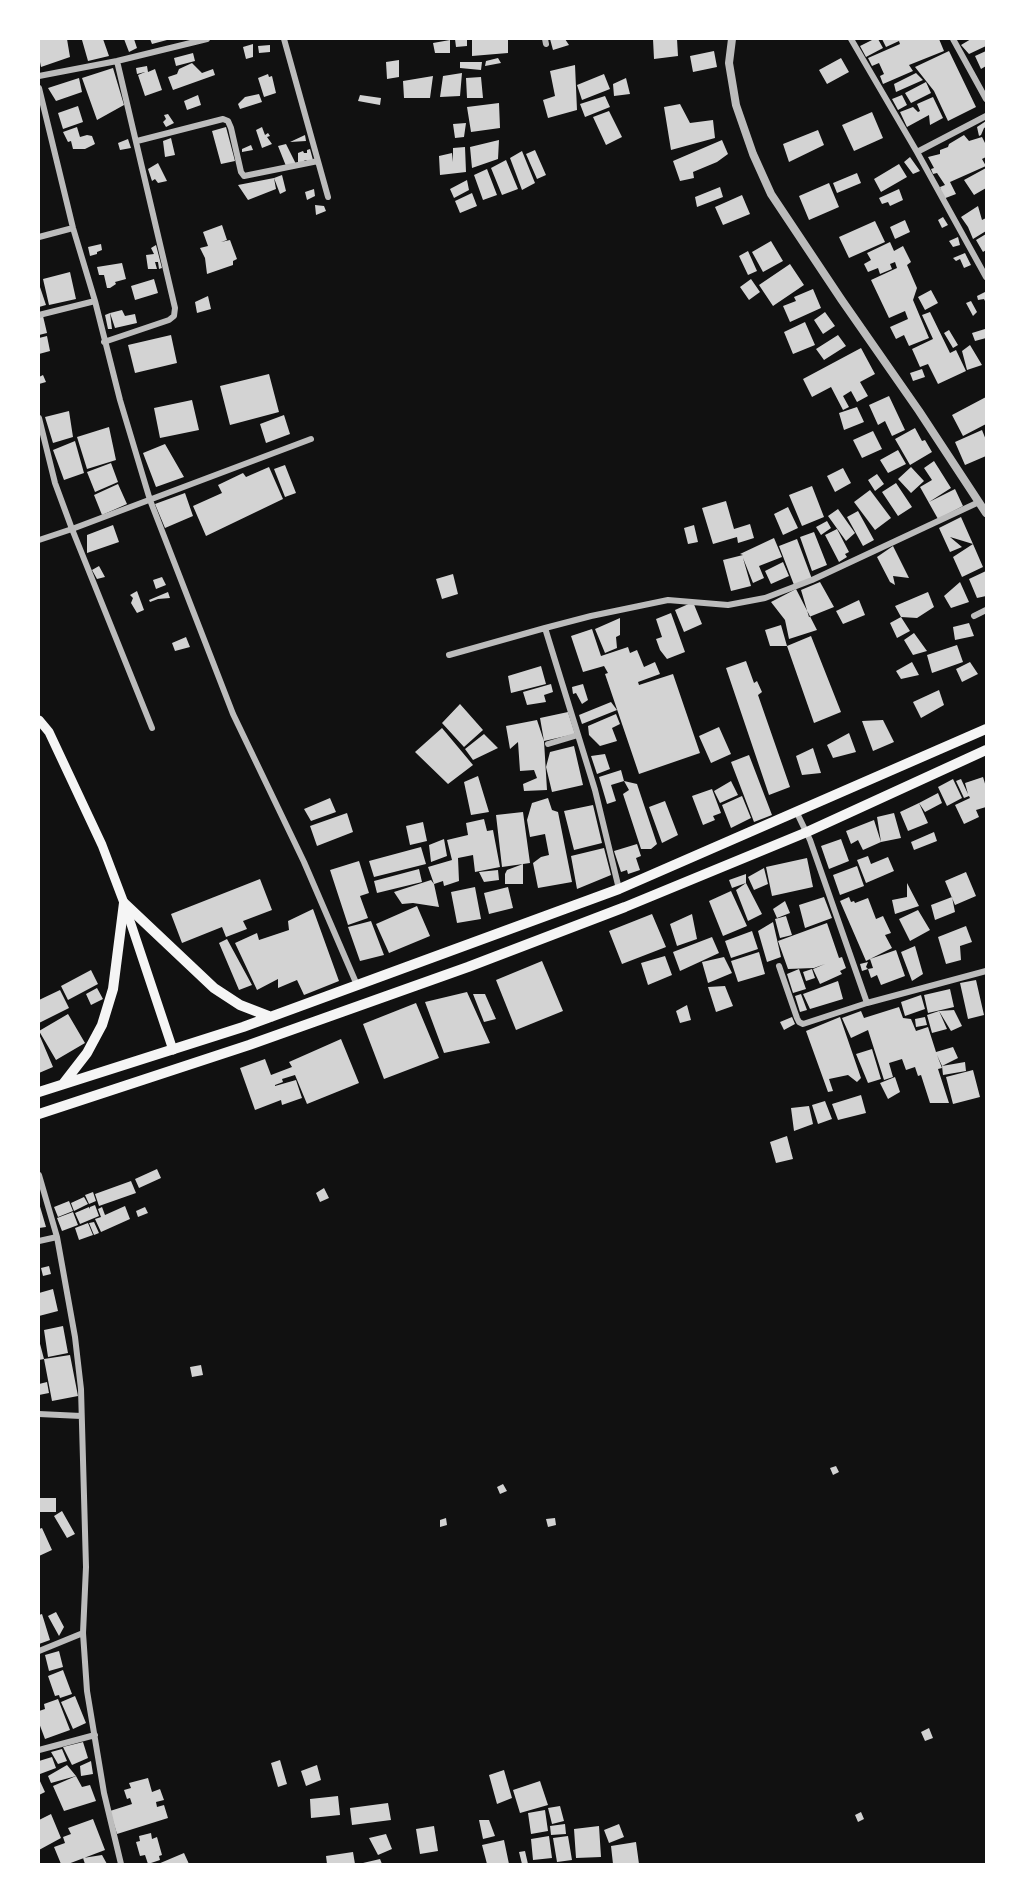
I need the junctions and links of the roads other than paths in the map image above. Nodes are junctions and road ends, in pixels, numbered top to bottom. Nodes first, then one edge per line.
1 (207, 39) edge
2 (284, 39) edge
3 (732, 39) edge
4 (851, 39) edge
5 (952, 39) edge
6 (117, 61) junction
7 (39, 76) edge
8 (39, 88) edge
9 (986, 99) edge
10 (986, 116) edge
11 (137, 141) junction
12 (917, 152) junction
13 (318, 161) junction
14 (328, 196) dead end
15 (73, 228) junction
16 (39, 237) edge
17 (986, 277) edge
18 (94, 301) junction
19 (39, 315) edge
20 (104, 342) junction
21 (39, 418) edge
22 (311, 439) dead end
23 (150, 500) junction
24 (979, 502) junction
25 (986, 513) edge
26 (72, 529) junction
27 (39, 540) edge
28 (986, 610) edge
29 (974, 616) dead end
30 (545, 628) junction
31 (449, 655) dead end
32 (39, 720) edge
33 (152, 728) dead end
34 (986, 729) edge
35 (578, 735) junction
36 (548, 744) dead end
37 (986, 750) edge
38 (796, 811) junction
39 (807, 832) junction
40 (619, 889) junction
41 (124, 903) junction
42 (779, 966) dead end
43 (986, 971) edge
44 (357, 986) junction
45 (867, 1003) junction
46 (271, 1017) junction
47 (243, 1027) junction
48 (249, 1044) junction
49 (173, 1050) junction
50 (63, 1084) junction
51 (39, 1092) edge
52 (39, 1114) edge
53 (39, 1175) edge
54 (57, 1237) junction
55 (39, 1241) edge
56 (39, 1414) edge
57 (81, 1416) junction
58 (82, 1633) junction
59 (39, 1651) edge
60 (95, 1735) junction
61 (39, 1750) edge
62 (121, 1864) edge

1 - 6 street
2 - 13 street
3 - 24 street
4 - 12 street
5 - 9 street
6 - 7 street
6 - 11 street
8 - 15 street
10 - 12 street
11 - 13 street
11 - 20 street
12 - 17 street
13 - 14 street
15 - 16 street
15 - 18 street
18 - 19 street
18 - 20 street
20 - 23 street
21 - 26 street
22 - 23 street
23 - 26 street
23 - 44 street
24 - 25 street
24 - 30 street
26 - 27 street
26 - 33 street
28 - 29 street
30 - 31 street
30 - 35 street
32 - 41 main road
34 - 38 highway
35 - 36 street
35 - 40 street
37 - 39 highway
38 - 39 street
38 - 40 highway
39 - 45 street
39 - 48 highway
40 - 44 highway
41 - 46 highway
41 - 49 main road
41 - 50 highway
42 - 45 street
43 - 45 street
44 - 46 highway
46 - 47 highway
47 - 48 highway
47 - 49 highway
48 - 52 highway
49 - 50 highway
50 - 51 highway
53 - 54 street
54 - 55 street
54 - 57 street
56 - 57 street
57 - 58 street
58 - 59 street
58 - 60 street
60 - 61 street
60 - 62 street

